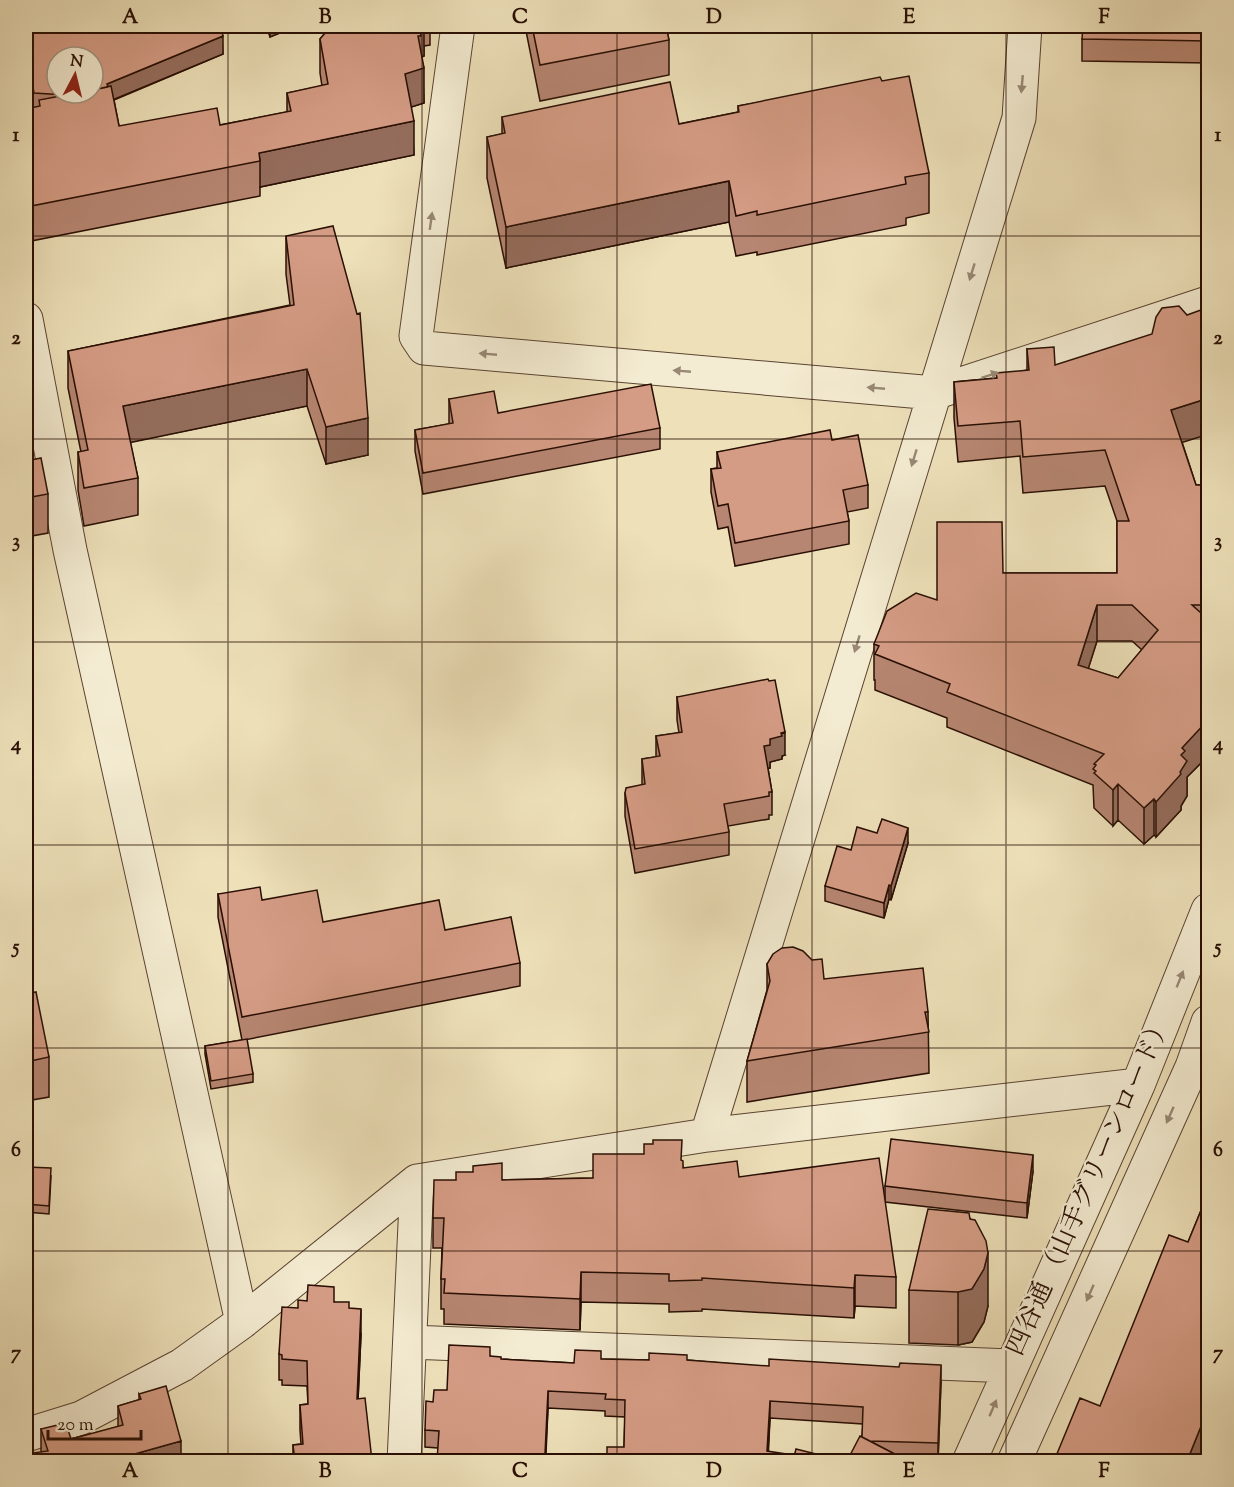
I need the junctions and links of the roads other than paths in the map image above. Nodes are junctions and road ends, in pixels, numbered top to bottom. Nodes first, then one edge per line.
1 (458, 26) edge
2 (1025, 26) edge
3 (1209, 303) edge
4 (26, 319) edge
5 (934, 393) junction
6 (1209, 910) edge
7 (1209, 1022) edge
8 (1200, 1066) edge
9 (1138, 1085) junction
10 (707, 1135) junction
11 (417, 1180) junction
12 (242, 1322) junction
13 (410, 1342) junction
14 (1011, 1366) junction
15 (26, 1435) edge
16 (404, 1461) edge
17 (969, 1461) edge
18 (1014, 1461) edge

5 -> 1 street
2 -> 5 street
5 -> 3 street
4 - 12 street
5 -> 10 street
9 -> 6 street, 四谷通 （山手グリーンロード）
7 - 8 street
8 -> 18 street
9 - 10 street
9 - 14 street, 四谷通 （山手グリーンロード）
10 - 11 street
11 - 12 street
11 - 13 street
12 - 15 street
13 - 14 street
13 - 16 street
17 -> 14 street, 四谷通 （山手グリーンロード）

